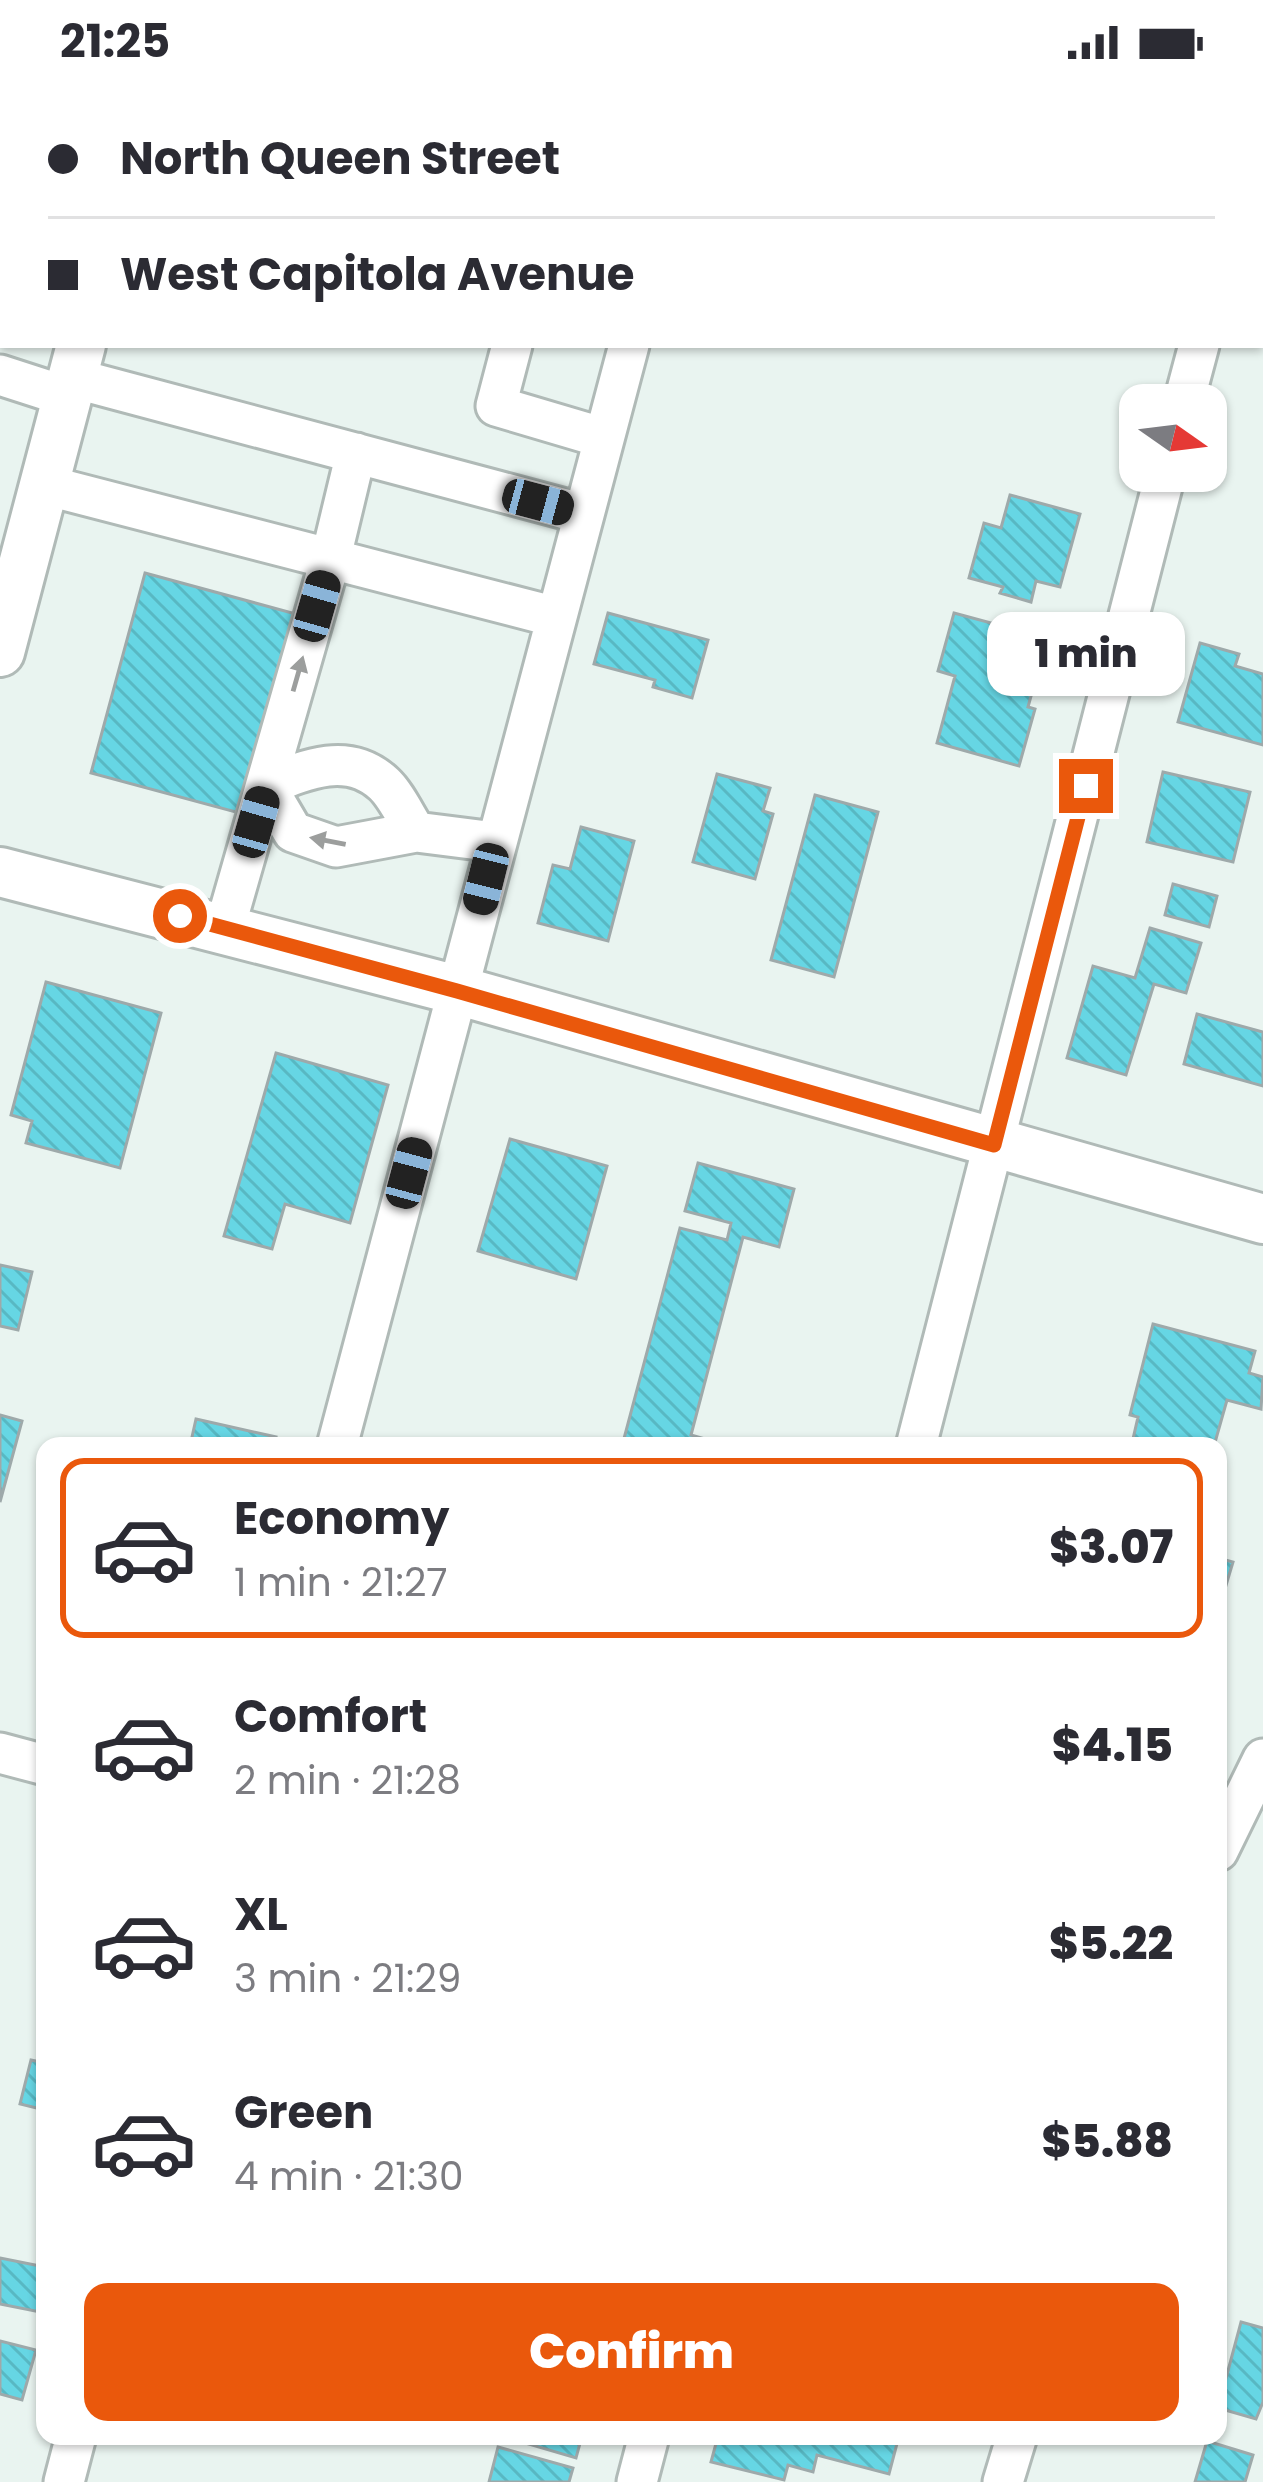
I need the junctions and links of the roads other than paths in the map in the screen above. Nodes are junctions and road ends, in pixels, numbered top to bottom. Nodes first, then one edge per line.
1 (511, 348) edge
2 (628, 348) edge
3 (1197, 348) edge
4 (74, 373) edge
5 (0, 375) edge
6 (1188, 384) edge
7 (604, 438) junction
8 (356, 454) junction
9 (45, 485) junction
10 (1161, 492) edge
11 (584, 514) junction
12 (330, 560) junction
13 (556, 617) junction
14 (0, 652) edge
15 (266, 786) junction
16 (416, 832) junction
17 (495, 842) junction
18 (0, 872) edge
19 (225, 927) junction
20 (457, 991) junction
21 (994, 1145) junction
22 (1263, 1220) edge
23 (339, 1437) edge
24 (918, 1437) edge
25 (0, 1754) edge
26 (1263, 1760) edge
27 (36, 1764) edge
28 (1227, 1833) edge
29 (74, 2445) edge
30 (647, 2445) edge
31 (1014, 2445) edge
32 (64, 2482) edge
33 (637, 2482) edge
34 (1003, 2482) edge

1 - 7 street
2 - 7 street
3 - 6 street
4 - 5 street
4 - 8 street
4 - 9 main road
7 - 11 street
8 - 11 street
8 - 12 street
9 - 12 street
9 - 14 main road
10 - 21 street
11 - 13 street
12 - 13 street
15 -> 12 street
13 - 17 street
16 -> 15 street
15 - 16 street
15 - 19 street
16 - 17 street
17 - 20 street
18 - 19 main road
19 - 20 main road
20 - 21 main road
20 - 23 street
21 - 22 main road
21 - 24 street
25 - 27 street
26 - 28 street
29 - 32 street
30 - 33 street
31 - 34 street

